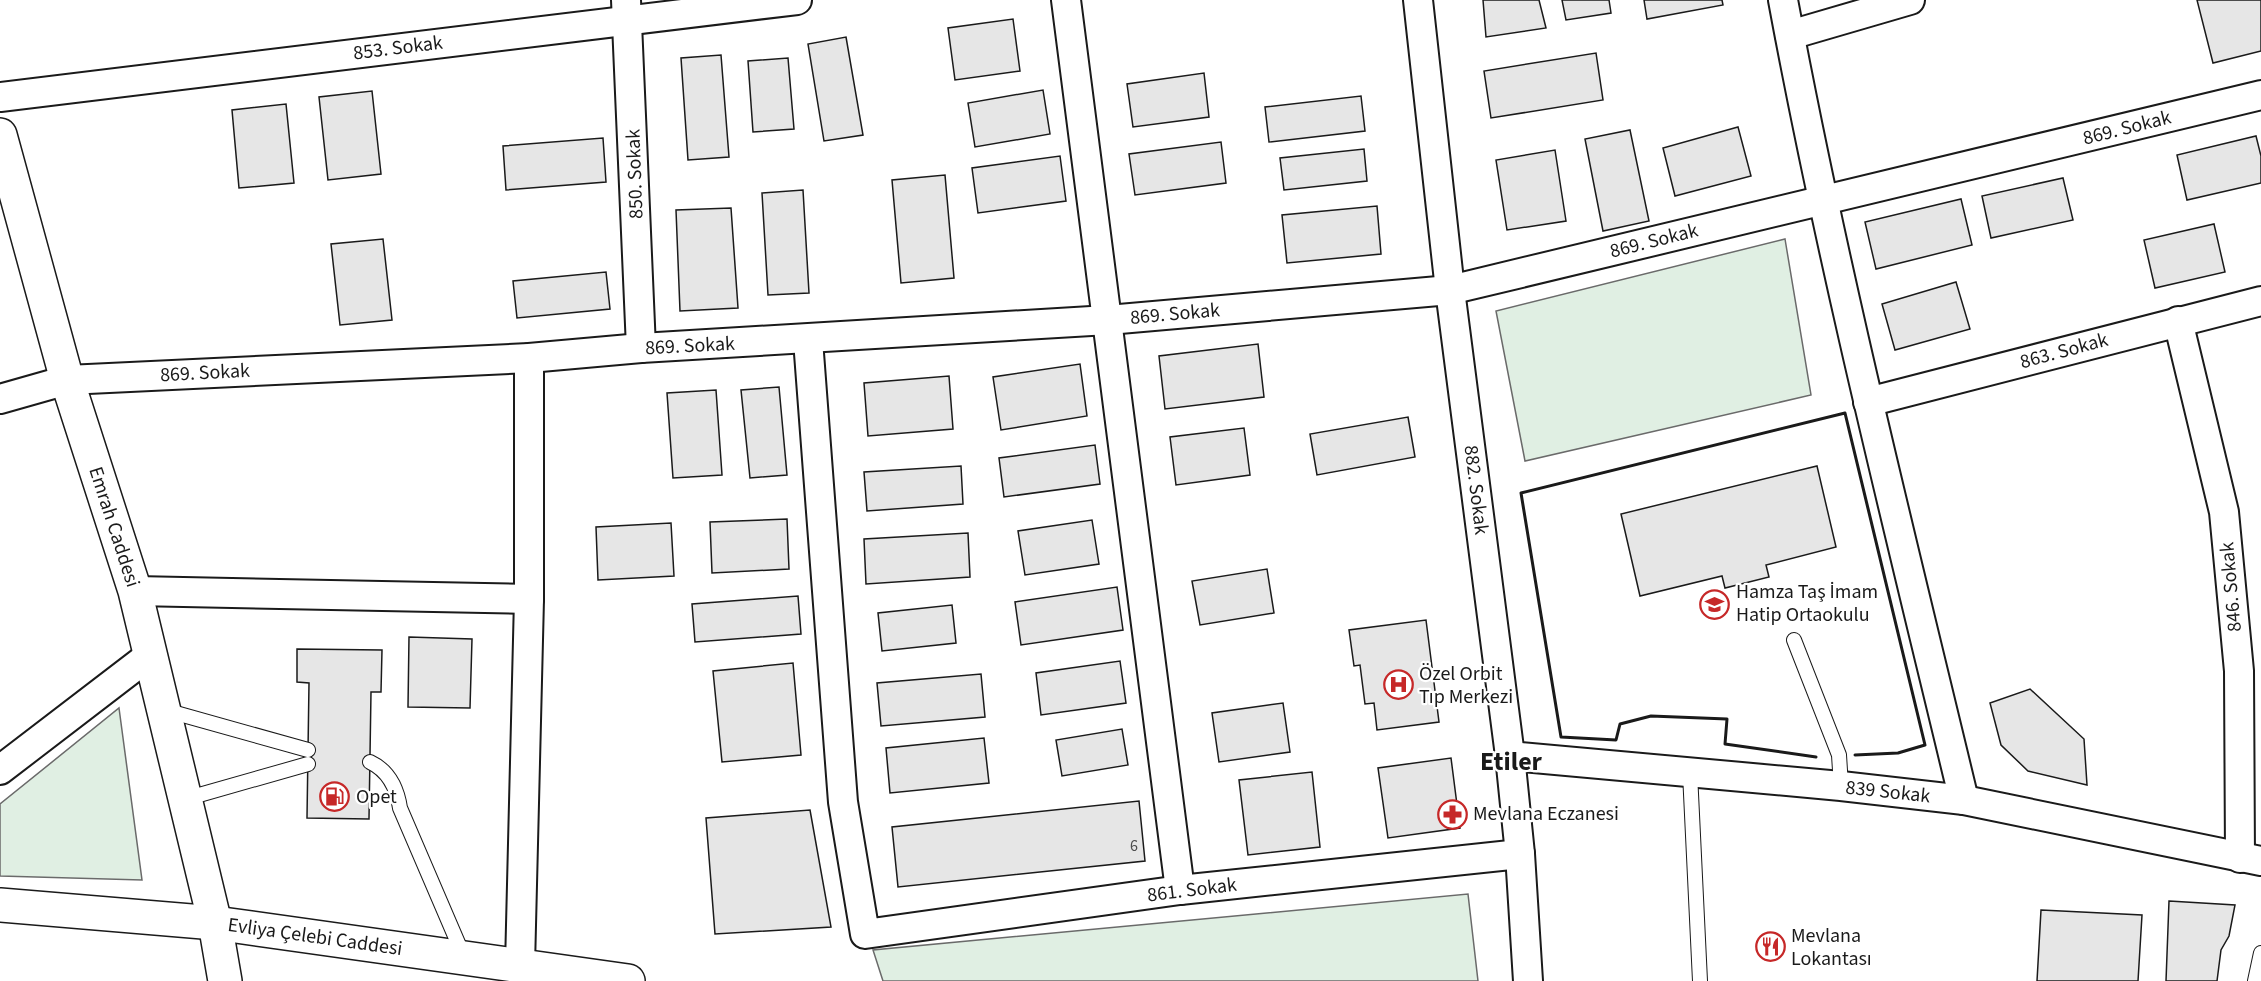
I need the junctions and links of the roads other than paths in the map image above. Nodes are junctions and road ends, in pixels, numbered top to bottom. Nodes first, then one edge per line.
1 (797, 0) edge
2 (1066, 0) edge
3 (1418, 0) edge
4 (1784, 0) edge
5 (1910, 0) edge
6 (628, 10) edge
7 (1790, 35) junction
8 (2261, 95) edge
9 (0, 97) edge
10 (0, 135) edge
11 (1824, 201) junction
12 (1450, 290) junction
13 (2261, 301) edge
14 (1108, 320) junction
15 (2178, 321) junction
16 (808, 339) junction
17 (641, 348) junction
18 (530, 358) junction
19 (67, 380) junction
20 (0, 399) edge
21 (1868, 402) junction
22 (135, 591) junction
23 (529, 600) junction
24 (1794, 640) dead end
25 (150, 655) junction
26 (163, 710) junction
27 (1510, 756) junction
28 (370, 762) dead end
29 (0, 770) edge
30 (1690, 772) junction
31 (1841, 786) junction
32 (185, 799) junction
33 (1964, 800) junction
34 (1520, 854) junction
35 (2251, 860) edge
36 (1180, 890) junction
37 (0, 905) edge
38 (215, 923) junction
39 (2261, 953) edge
40 (465, 958) junction
41 (520, 966) junction
42 (225, 981) edge
43 (628, 981) edge
44 (1528, 981) edge
45 (1700, 981) edge
46 (2255, 981) edge

1 - 6 street, 853. Sokak
2 - 14 street
3 - 12 street, 882. Sokak
4 - 7 street
5 - 7 street
6 - 9 street, 853. Sokak
6 - 17 street, 850. Sokak
7 - 11 street
8 - 11 street, 869. Sokak
10 - 19 street, Emrah Caddesi
11 - 12 street, 869. Sokak
11 - 21 street
12 - 14 street, 869. Sokak
12 - 27 street, 882. Sokak
13 - 15 street, 863. Sokak
14 - 16 street, 869. Sokak
14 - 36 street
15 - 21 street, 863. Sokak
15 - 35 street, 846. Sokak
16 - 17 street, 869. Sokak
16 - 36 street, 861. Sokak
17 - 18 street, 869. Sokak
18 - 19 street, 869. Sokak
18 - 23 street
19 - 20 street, 869. Sokak
19 - 22 street, Emrah Caddesi
21 - 33 street
22 - 23 street
22 - 25 street, Emrah Caddesi
23 - 41 street
24 - 31 lane
25 - 26 street, Emrah Caddesi
25 - 29 street
26 - 32 street, Emrah Caddesi
26 - 32 lane
27 - 30 street, 839 Sokak
27 - 34 street, 882. Sokak
28 - 40 lane
30 - 31 street, 839 Sokak
30 - 45 lane
31 - 33 street, 839 Sokak
32 - 38 street, Emrah Caddesi
33 - 35 street, 839 Sokak
34 - 36 street, 861. Sokak
34 - 44 street, 882. Sokak
37 - 38 street, Evliya Çelebi Caddesi
38 - 40 street, Evliya Çelebi Caddesi
38 - 42 street, Emrah Caddesi
39 - 46 lane
40 - 41 street, Evliya Çelebi Caddesi
41 - 43 street, Evliya Çelebi Caddesi

